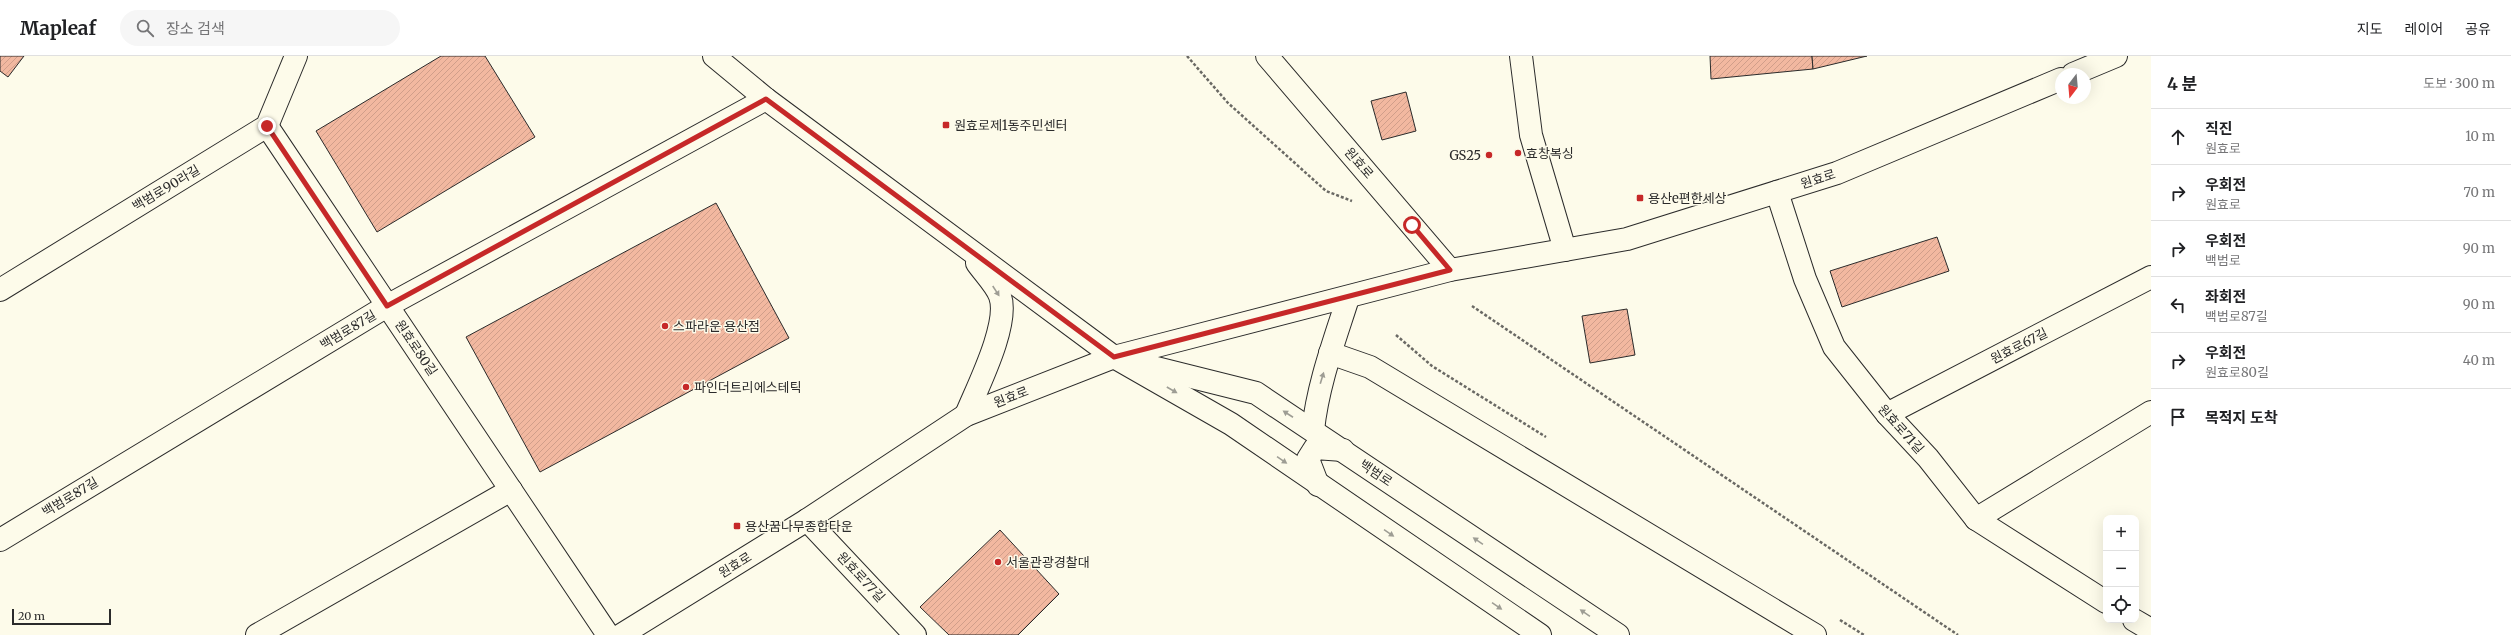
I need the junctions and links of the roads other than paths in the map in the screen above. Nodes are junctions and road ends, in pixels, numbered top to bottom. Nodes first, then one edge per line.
1 (296, 56) edge
2 (714, 56) edge
3 (1267, 56) edge
4 (1521, 56) edge
5 (2116, 56) edge
6 (2087, 68) edge
7 (2055, 82) edge
8 (766, 99) junction
9 (267, 126) junction
10 (1777, 192) junction
11 (966, 248) junction
12 (1565, 250) junction
13 (1450, 270) junction
14 (2151, 277) edge
15 (0, 290) edge
16 (1348, 298) junction
17 (387, 306) junction
18 (1330, 353) junction
19 (1114, 357) junction
20 (2151, 412) edge
21 (1887, 414) junction
22 (966, 415) junction
23 (1313, 430) junction
24 (1343, 450) junction
25 (1318, 484) junction
26 (511, 490) junction
27 (1976, 519) junction
28 (807, 520) junction
29 (0, 540) edge
30 (2103, 600) edge
31 (2139, 623) edge
32 (2151, 630) edge
33 (257, 635) edge
34 (608, 635) edge
35 (621, 635) edge
36 (915, 635) edge
37 (1540, 635) edge
38 (1618, 635) edge
39 (1815, 635) edge

1 - 9 main road
2 - 8 main road, 백범로
3 - 13 main road, 원효로
4 - 12 main road
5 - 6 main road
7 - 10 main road, 원효로
8 - 11 main road, 백범로
8 - 17 main road, 백범로87길
9 - 15 main road, 백범로90라길
9 - 17 main road, 원효로80길
10 - 12 main road, 원효로
10 - 21 main road, 원효로71길
11 - 19 main road, 백범로
11 -> 22 main road
12 - 13 main road, 원효로
13 - 16 main road, 원효로
14 - 21 main road, 원효로67길
16 - 18 main road
16 - 19 main road, 원효로
17 - 26 main road, 원효로80길
17 - 29 main road, 백범로87길
23 -> 18 main road
18 - 39 main road
19 - 22 main road, 원효로
23 -> 19 main road, 백범로
19 -> 25 main road, 백범로
20 - 27 main road
21 - 27 main road, 원효로71길
22 - 28 main road, 원효로
23 - 24 main road, 백범로
24 - 25 main road
38 -> 24 main road, 백범로
25 -> 37 main road, 백범로
26 - 33 main road
26 - 34 main road, 원효로80길
27 - 30 main road, 원효로71길
28 - 35 main road, 원효로
28 - 36 main road, 원효로77길
31 - 32 main road

